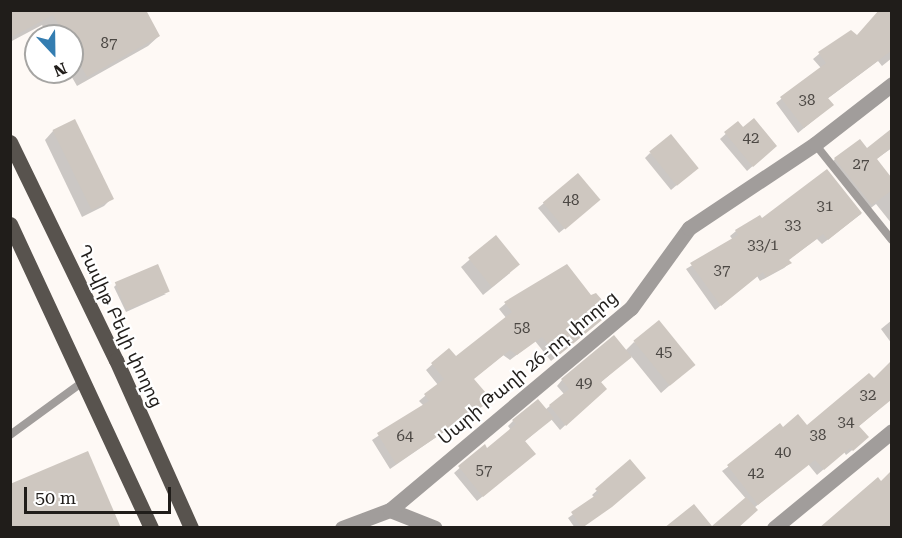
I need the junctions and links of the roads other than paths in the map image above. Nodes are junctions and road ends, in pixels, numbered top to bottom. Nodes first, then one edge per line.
1 (891, 84) edge
2 (10, 142) edge
3 (815, 144) junction
4 (10, 224) edge
5 (891, 240) edge
6 (84, 381) junction
7 (891, 431) edge
8 (10, 435) edge
9 (390, 510) junction
10 (151, 528) edge
11 (191, 528) edge
12 (342, 528) edge
13 (435, 528) edge
14 (774, 528) edge

1 - 3 street, Սարի Թաղի 26-րդ փողոց
2 - 11 main road, Դավիթ Բեկի փողոց
3 - 5 lane
3 - 9 street, Սարի Թաղի 26-րդ փողոց
4 - 6 main road
6 - 8 lane
6 - 10 main road
7 - 14 street
9 - 12 street, Սարի Թաղի 26-րդ փողոց
9 - 13 street

